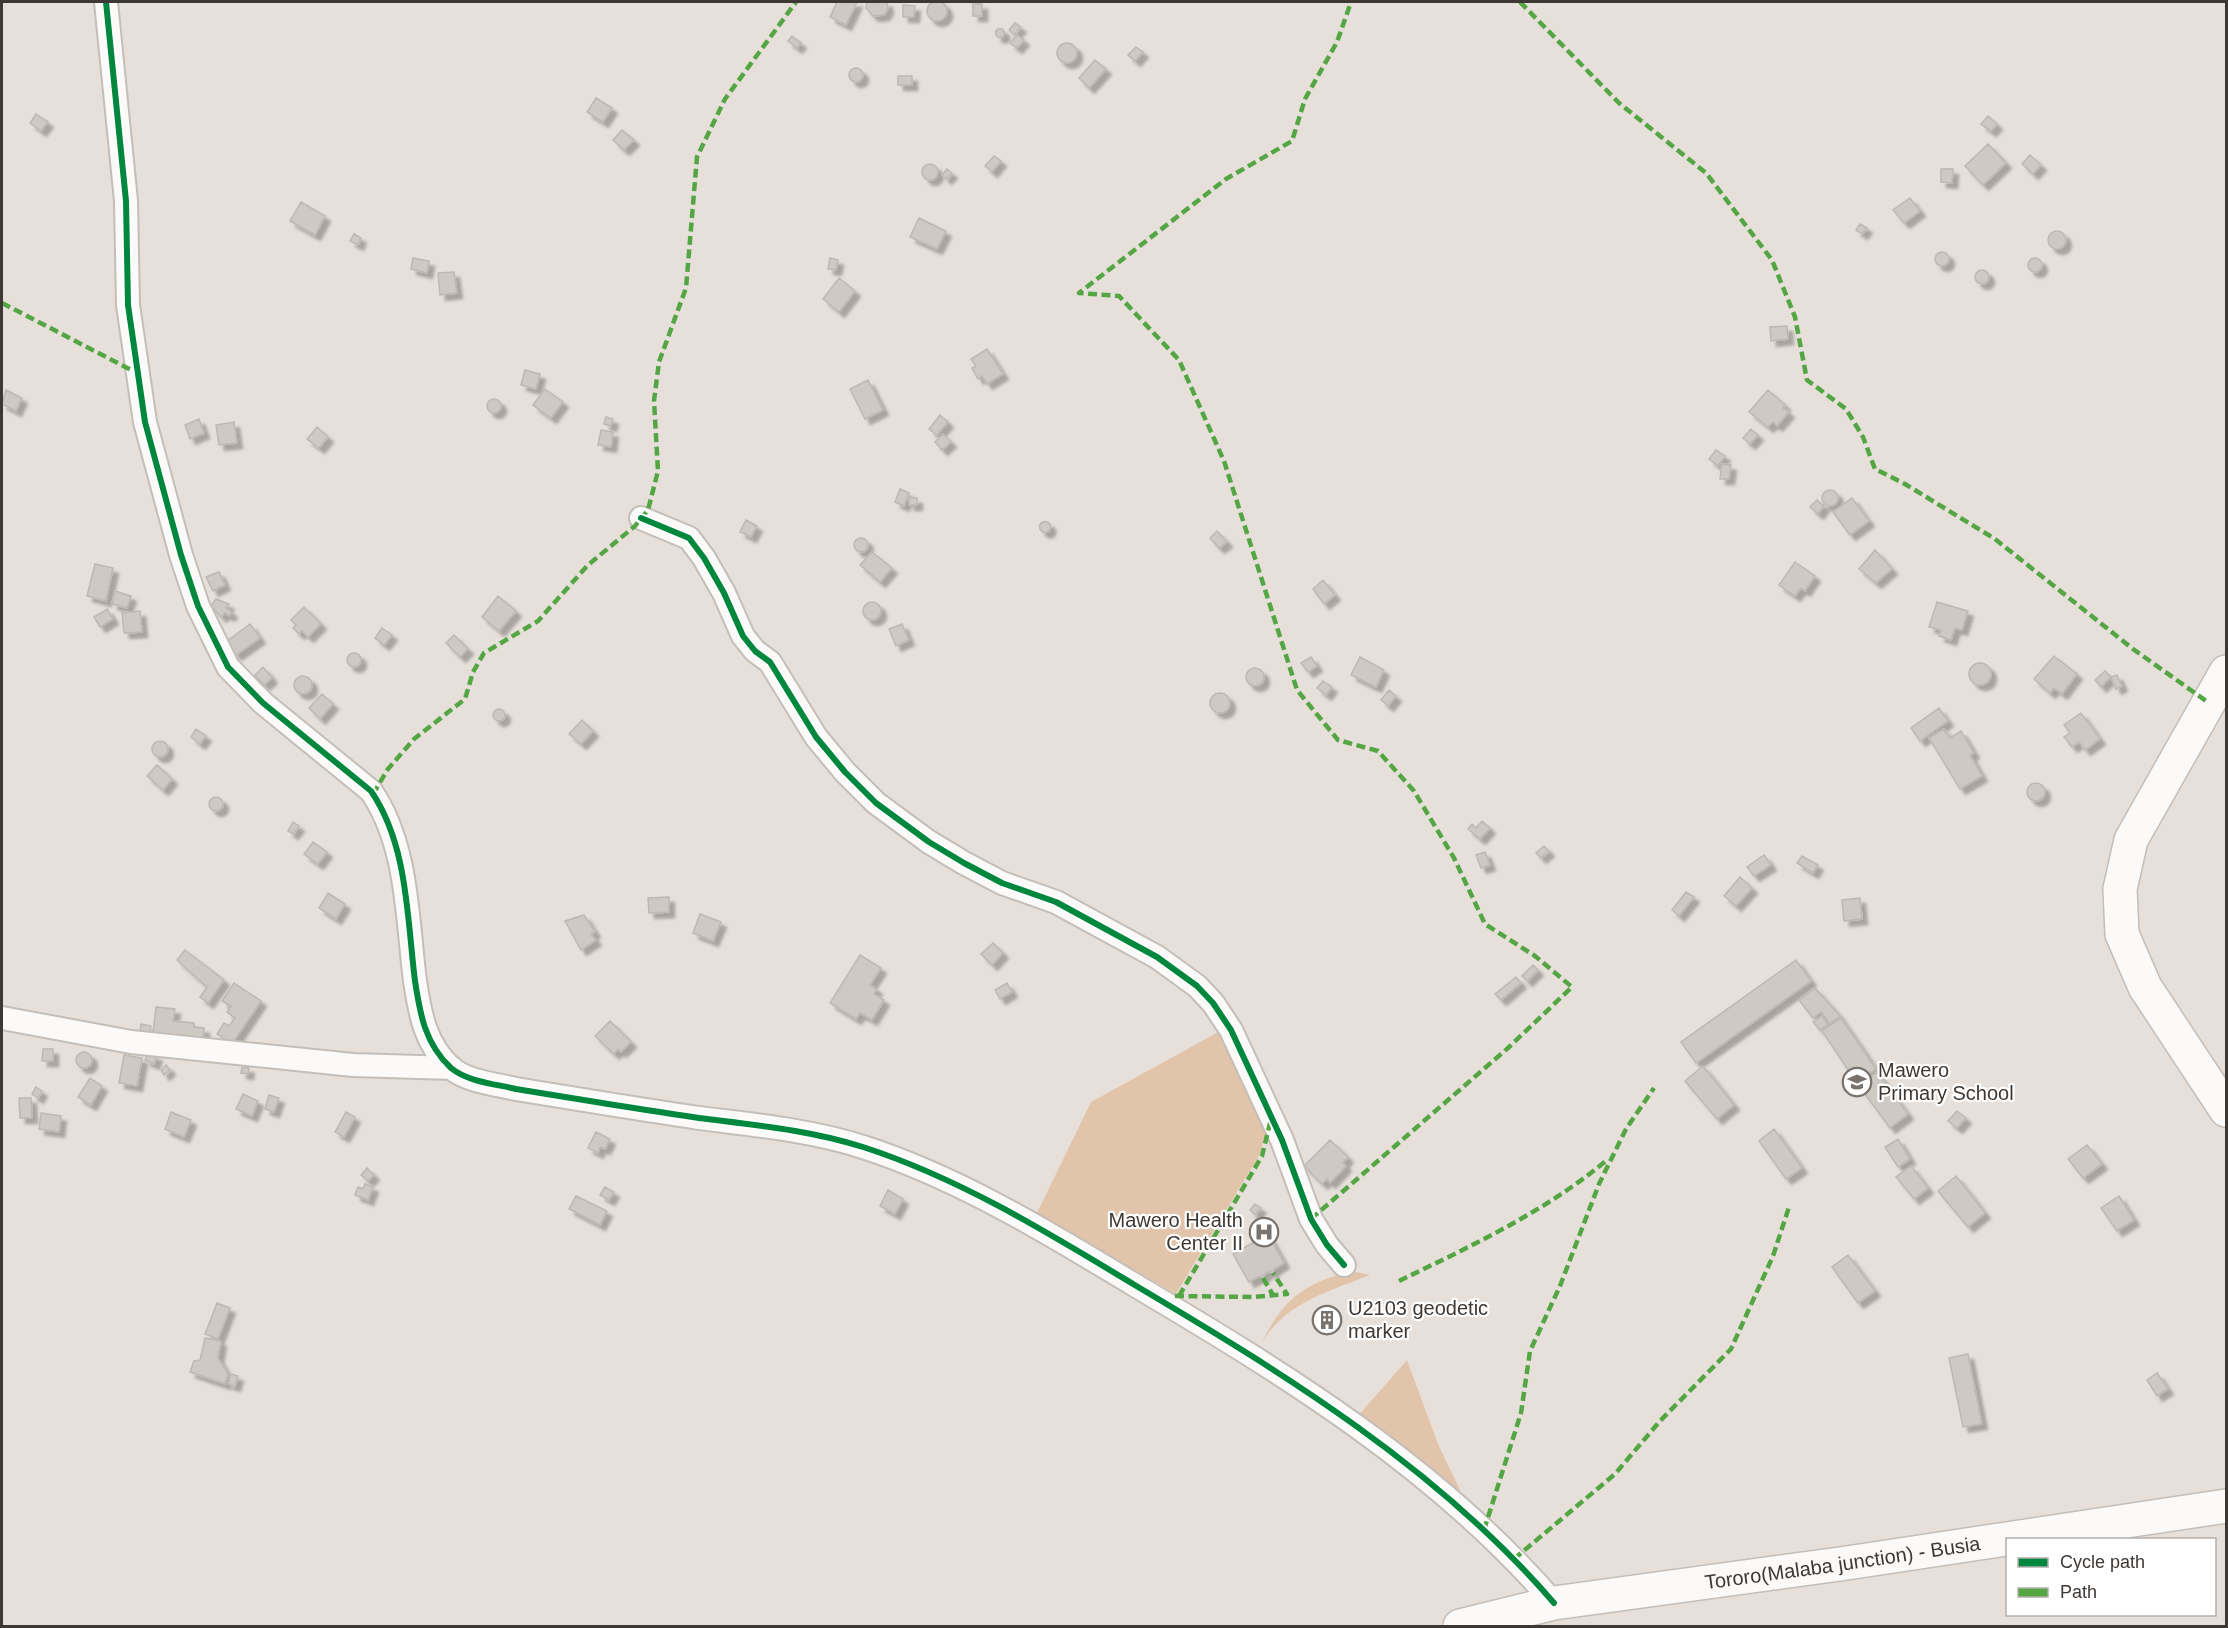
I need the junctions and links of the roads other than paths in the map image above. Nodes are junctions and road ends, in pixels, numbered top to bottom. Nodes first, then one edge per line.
1 (106, 2) edge
2 (641, 518) dead end
3 (2226, 672) edge
4 (2, 1018) edge
5 (452, 1068) junction
6 (2226, 1110) edge
7 (1344, 1265) dead end
8 (2226, 1506) edge
9 (2013, 1538) edge
10 (2006, 1539) edge
11 (1554, 1603) junction
12 (1460, 1626) edge

1 - 5 street
2 - 7 street
3 - 6 main road
4 - 5 street
5 - 11 street
8 - 9 main road, Tororo(Malaba junction) - Busia
10 - 11 main road, Tororo(Malaba junction) - Busia
11 - 12 main road, Tororo(Malaba junction) - Busia

